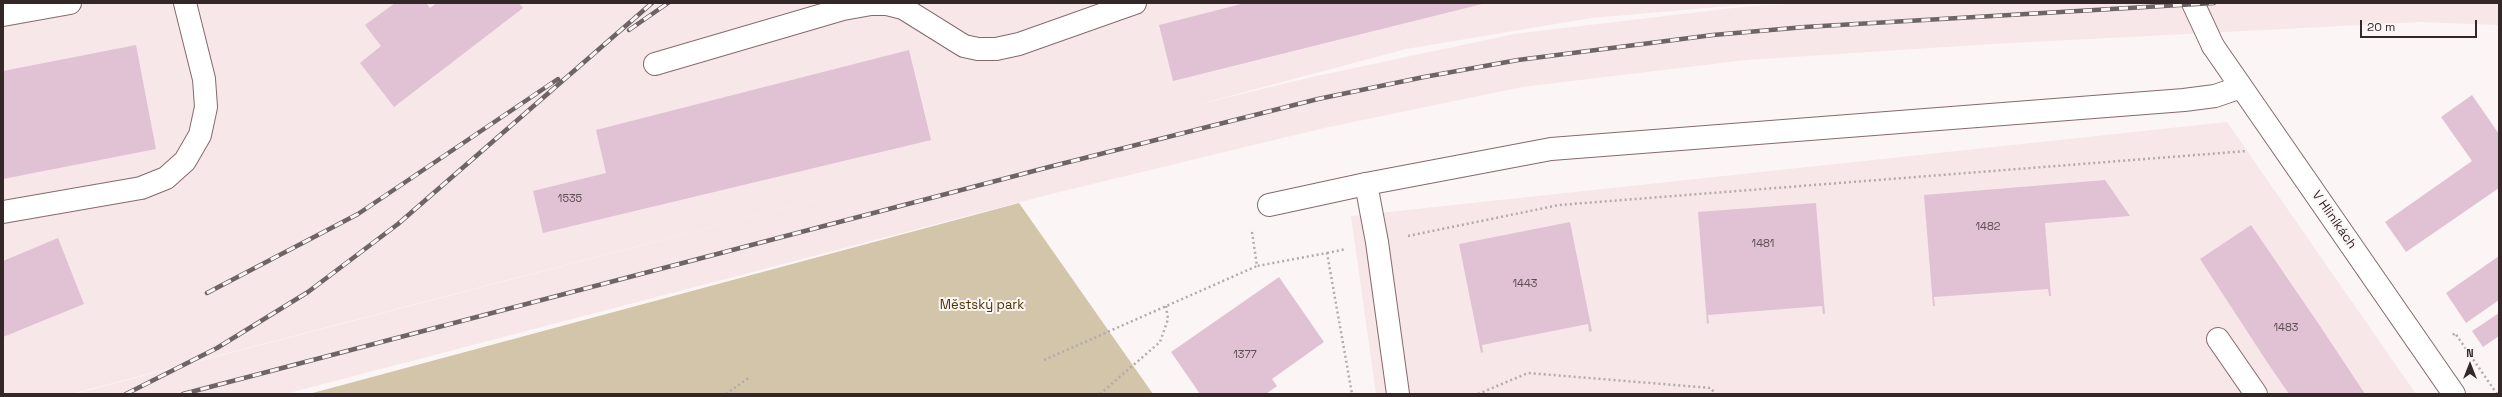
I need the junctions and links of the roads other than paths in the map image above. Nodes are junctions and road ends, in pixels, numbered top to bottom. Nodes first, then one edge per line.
1 (70, 3) edge
2 (185, 3) edge
3 (1135, 3) edge
4 (2193, 3) edge
5 (842, 6) edge
6 (3, 15) edge
7 (655, 64) dead end
8 (2241, 87) junction
9 (1366, 184) junction
10 (1269, 205) road end
11 (3, 212) edge
12 (2218, 339) dead end
13 (1398, 394) edge
14 (2256, 394) edge
15 (2454, 394) edge

1 - 6 street
2 - 11 street
3 - 5 street
4 - 8 street, V Hliníkách
5 - 7 street
8 - 9 street
8 - 15 street, V Hliníkách
9 - 10 street
9 - 13 street
12 - 14 street

